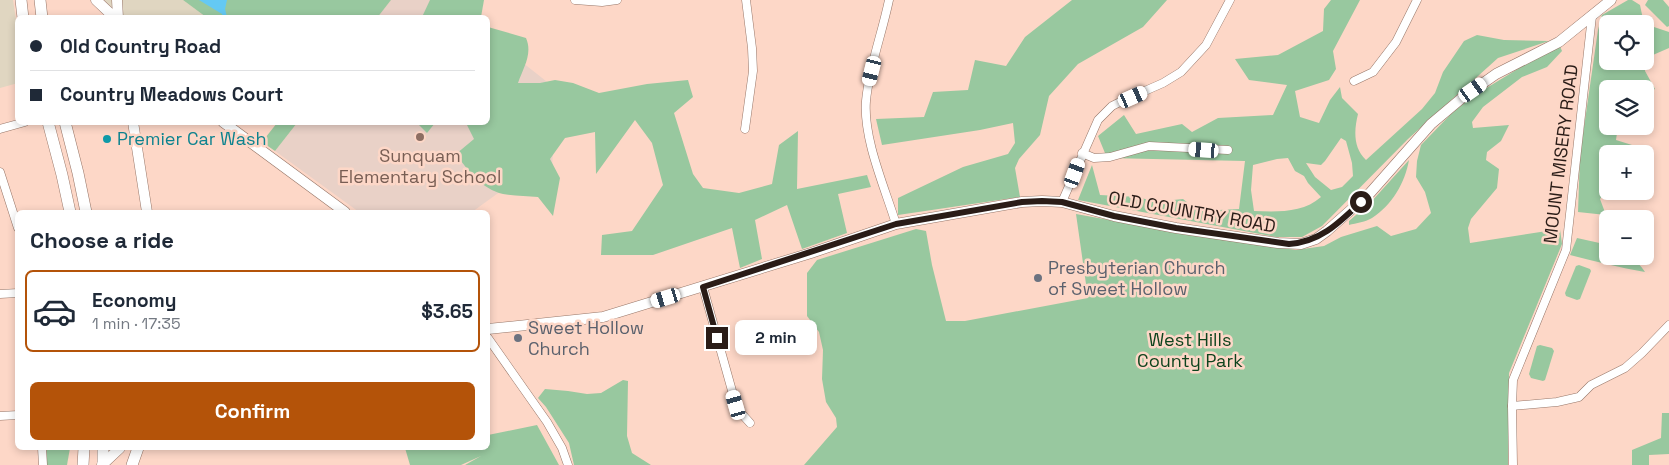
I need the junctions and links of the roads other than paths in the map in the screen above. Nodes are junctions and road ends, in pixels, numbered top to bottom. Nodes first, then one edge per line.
1 (21, 0) edge
2 (96, 0) edge
3 (116, 0) edge
4 (575, 0) edge
5 (617, 0) edge
6 (746, 0) edge
7 (889, 0) edge
8 (1230, 0) edge
9 (1417, 0) edge
10 (1612, 0) edge
11 (23, 15) edge
12 (113, 15) edge
13 (116, 15) edge
14 (1592, 16) junction
15 (1354, 82) dead end
16 (15, 125) edge
17 (49, 125) edge
18 (66, 125) edge
19 (133, 125) edge
20 (227, 125) edge
21 (0, 129) edge
22 (745, 129) dead end
23 (1228, 150) dead end
24 (1082, 153) junction
25 (0, 172) edge
26 (1062, 202) junction
27 (70, 210) edge
28 (86, 210) edge
29 (147, 210) edge
30 (342, 210) edge
31 (15, 219) edge
32 (896, 224) junction
33 (703, 287) junction
34 (15, 293) edge
35 (0, 294) edge
36 (1669, 325) edge
37 (490, 329) edge
38 (490, 341) edge
39 (1512, 406) junction
40 (15, 415) edge
41 (0, 416) edge
42 (750, 422) dead end
43 (42, 450) edge
44 (84, 450) edge
45 (103, 450) edge
46 (118, 450) edge
47 (137, 450) edge
48 (43, 465) edge
49 (83, 465) edge
50 (103, 465) edge
51 (132, 465) edge
52 (568, 465) edge
53 (1513, 465) edge

1 - 11 main road
2 - 12 main road
3 - 13 main road
4 - 5 street
6 - 22 street
7 - 32 street
8 - 24 street
9 - 15 street
10 - 14 main road, OLD COUNTRY ROAD
14 - 26 main road, OLD COUNTRY ROAD
14 - 39 street, MOUNT MISERY ROAD
16 - 21 street
17 - 27 main road
18 - 28 main road
19 - 29 main road
20 - 30 main road
23 - 24 street
24 - 26 street
25 - 31 street
26 - 32 main road, OLD COUNTRY ROAD
32 - 33 main road, OLD COUNTRY ROAD
33 - 37 main road, OLD COUNTRY ROAD
33 - 42 street
34 - 35 street
36 - 39 street
38 - 52 street
39 - 53 street, MOUNT MISERY ROAD
40 - 41 street
43 - 48 street
44 - 49 main road
45 - 50 main road
46 - 50 main road
47 - 51 main road

